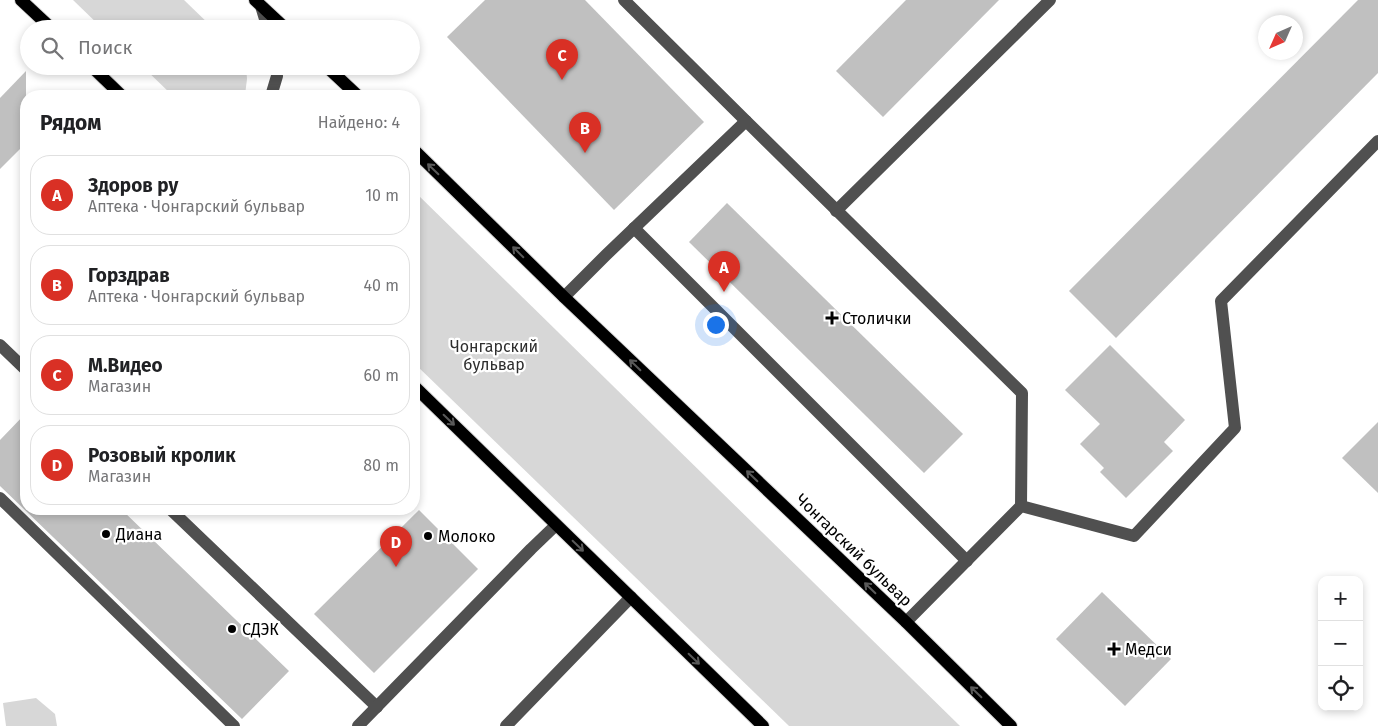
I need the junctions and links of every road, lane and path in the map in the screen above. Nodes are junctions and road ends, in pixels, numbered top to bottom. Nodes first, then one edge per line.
1 (22, 0) edge
2 (624, 0) edge
3 (1050, 0) edge
4 (258, 3) edge
5 (43, 20) edge
6 (265, 20) edge
7 (276, 20) edge
8 (100, 75) edge
9 (278, 75) edge
10 (336, 75) edge
11 (116, 90) edge
12 (274, 90) edge
13 (352, 90) edge
14 (746, 121) junction
15 (1378, 141) edge
16 (420, 156) edge
17 (836, 211) junction
18 (634, 228) junction
19 (564, 298) junction
20 (0, 345) edge
21 (20, 364) edge
22 (420, 392) edge
23 (0, 498) edge
24 (1021, 506) junction
25 (176, 515) edge
26 (556, 525) junction
27 (967, 561) junction
28 (631, 597) junction
29 (906, 622) junction
30 (377, 707) junction
31 (234, 726) edge
32 (358, 726) edge
33 (506, 726) edge
34 (763, 726) edge
35 (1011, 726) edge

1 - 5 main road
2 - 14 street
3 - 17 street
4 - 6 street
4 - 7 main road
8 - 11 main road
9 - 12 street
10 - 13 main road
14 - 17 street
14 - 18 street
15 - 24 street
19 -> 16 main road, Чонгарский бульвар
17 - 24 street
18 - 19 street
18 - 27 street
29 -> 19 main road, Чонгарский бульвар
20 - 21 street
22 -> 26 main road
23 - 31 street
24 - 27 street
25 - 30 street
26 -> 28 main road
26 - 30 street
27 - 29 street
28 - 33 street
28 -> 34 main road
35 -> 29 main road, Чонгарский бульвар
30 - 32 street

